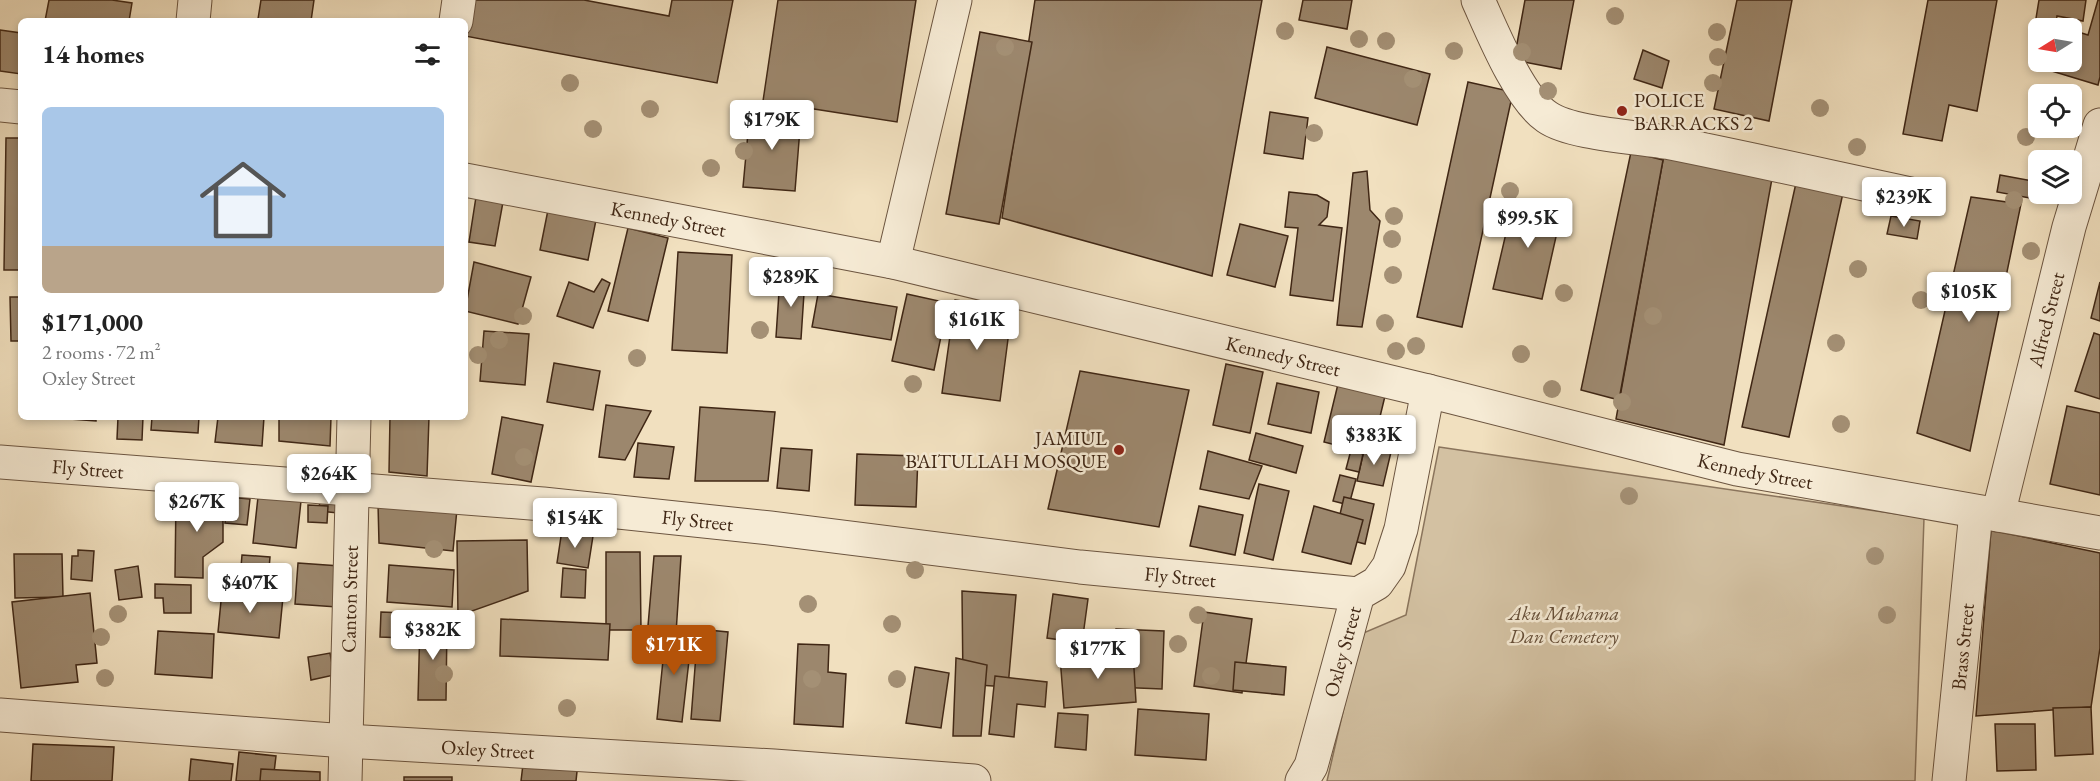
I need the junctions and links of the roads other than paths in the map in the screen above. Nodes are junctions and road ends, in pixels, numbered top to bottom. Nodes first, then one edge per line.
1 (195, 0) edge
2 (459, 0) edge
3 (955, 0) edge
4 (1479, 0) edge
5 (192, 18) edge
6 (456, 18) edge
7 (0, 105) edge
8 (18, 107) edge
9 (2100, 125) edge
10 (468, 181) edge
11 (1911, 194) dead end
12 (893, 262) junction
13 (1428, 391) junction
14 (354, 420) edge
15 (0, 462) edge
16 (352, 491) junction
17 (1987, 514) junction
18 (2100, 533) edge
19 (1358, 594) junction
20 (0, 715) edge
21 (346, 741) junction
22 (735, 772) edge
23 (345, 781) edge
24 (974, 781) edge
25 (1302, 781) edge
26 (1949, 781) edge

1 - 5 street
2 - 6 street
3 - 12 street
4 - 11 street
7 - 8 street
9 - 17 street, Alfred Street
10 - 12 street, Kennedy Street
12 - 13 street, Kennedy Street
13 - 17 street, Kennedy Street
13 - 19 street, Oxley Street
14 - 16 street, Canton Street
15 - 16 street, Fly Street
16 - 19 street, Fly Street
16 - 21 street, Canton Street
17 - 18 street, Kennedy Street
17 - 26 street, Brass Street
19 - 25 street, Oxley Street
20 - 21 street, Oxley Street
21 - 22 street, Oxley Street
21 - 23 street, Canton Street
22 - 24 street, Oxley Street

